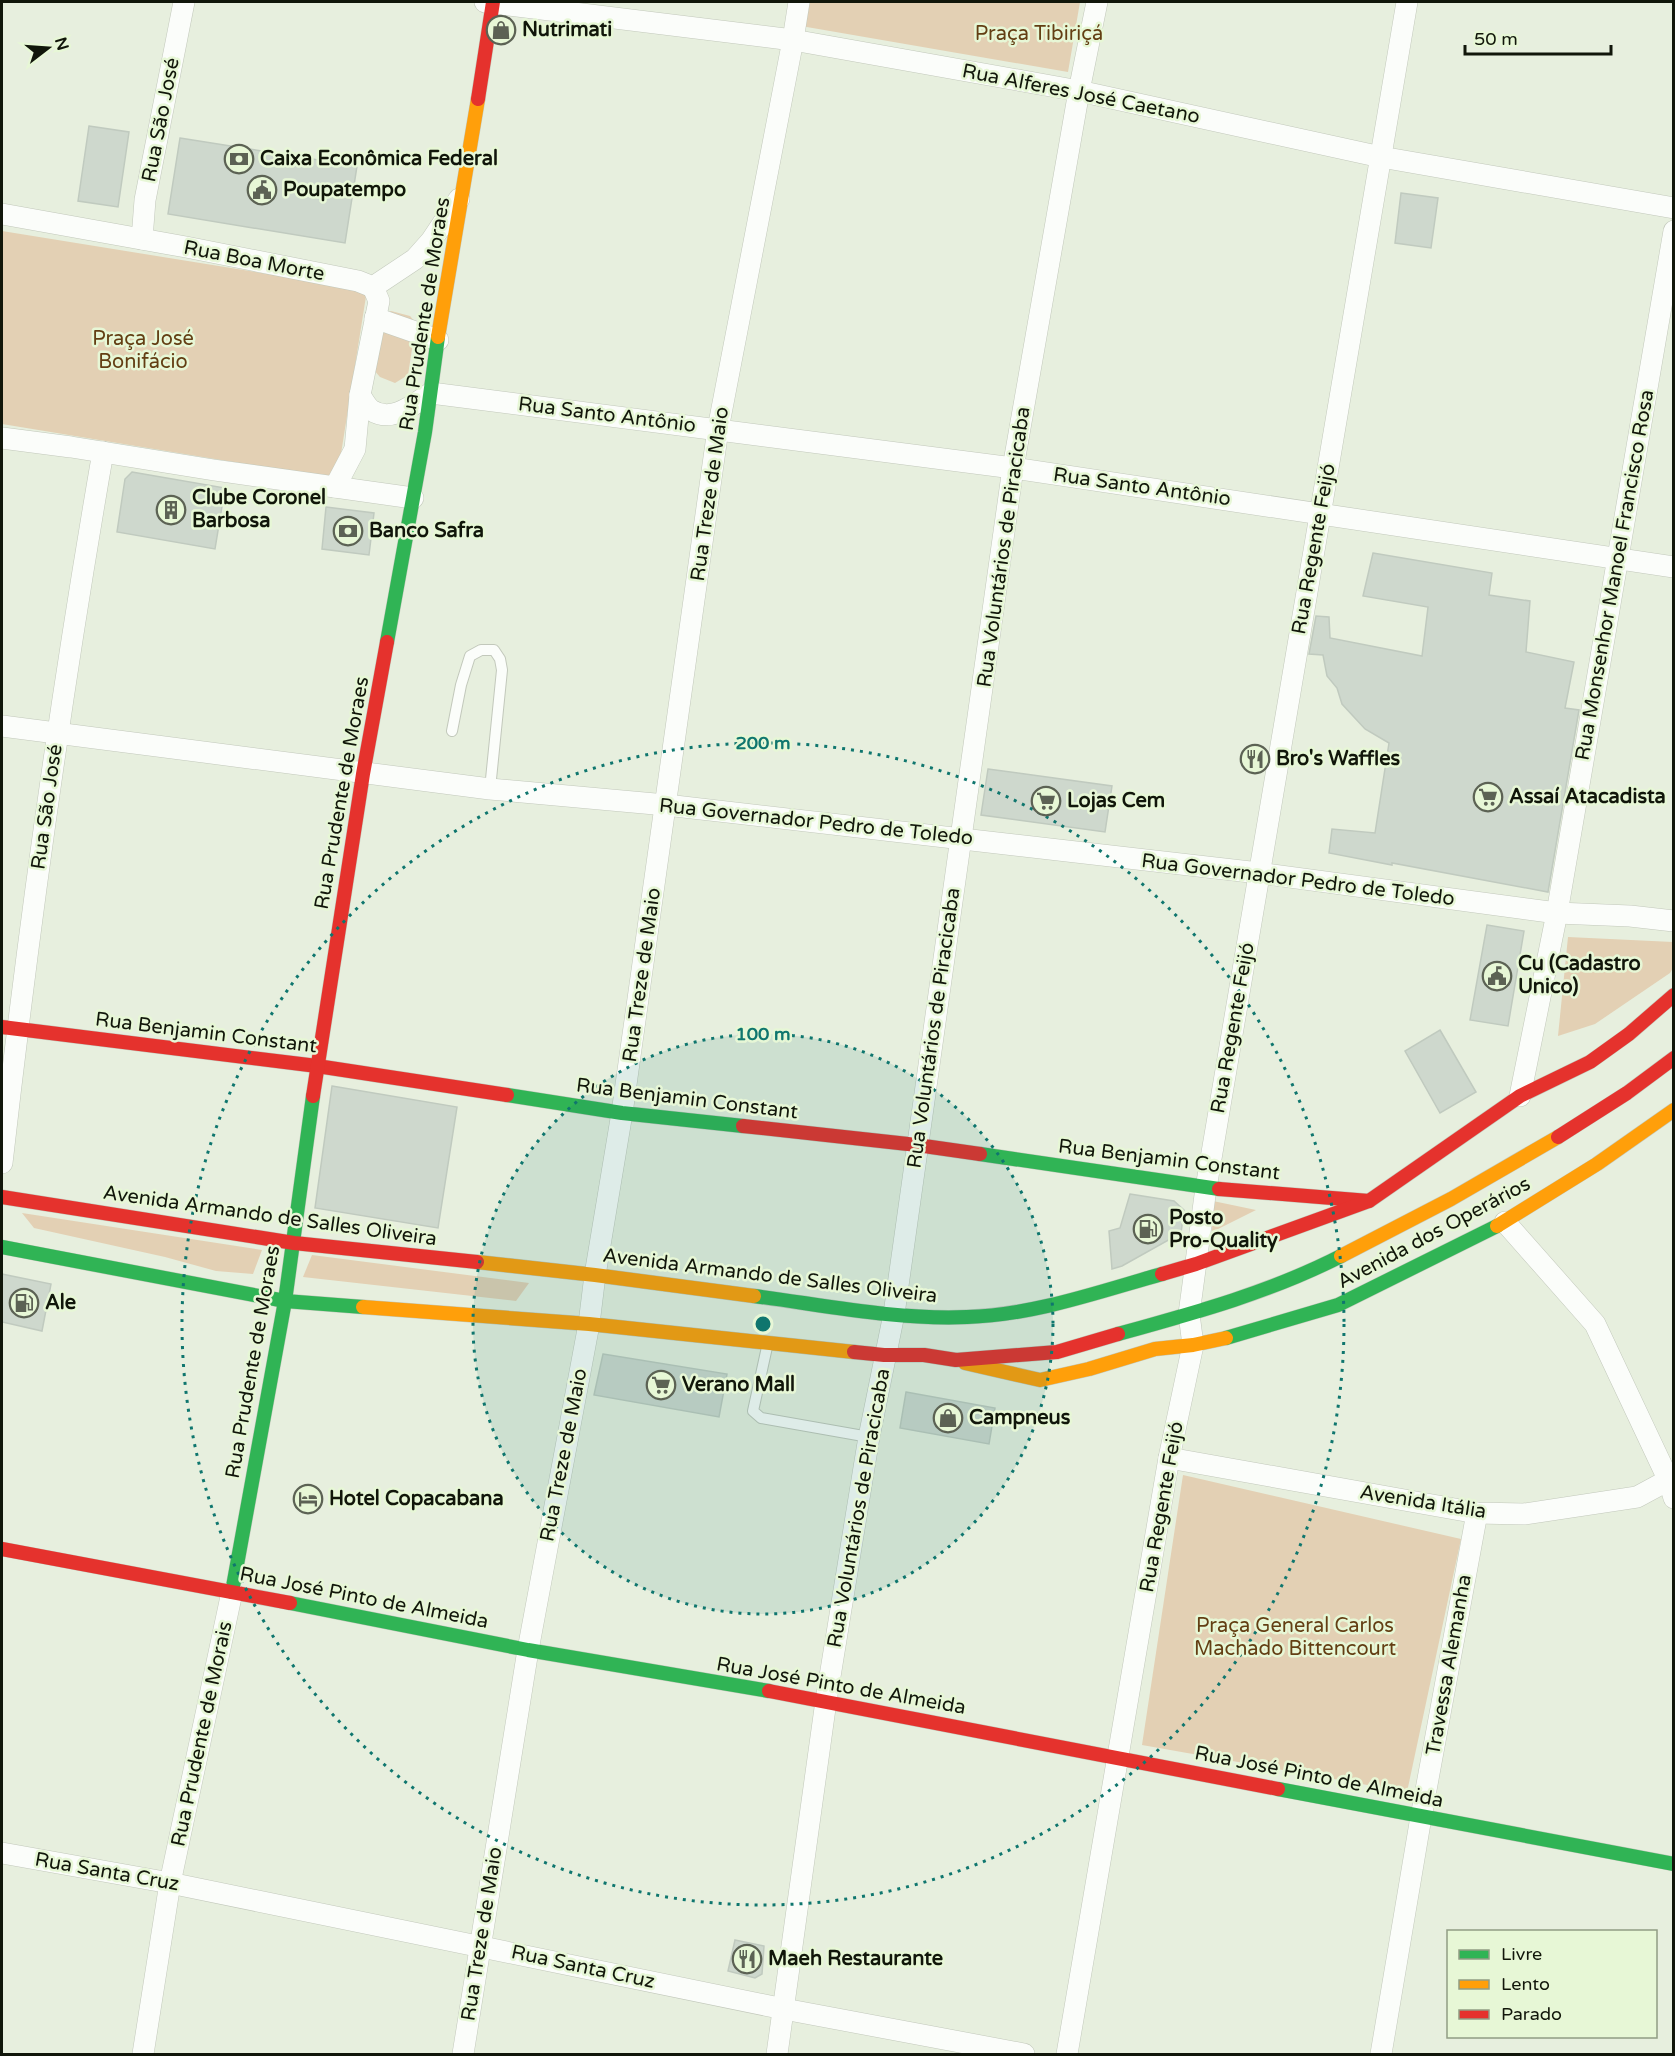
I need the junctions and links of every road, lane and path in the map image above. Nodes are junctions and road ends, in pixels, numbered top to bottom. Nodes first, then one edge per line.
1 (184, 2) edge
2 (490, 2) edge
3 (799, 2) edge
4 (1097, 2) edge
5 (1407, 2) edge
6 (793, 40) junction
7 (1079, 91) junction
8 (1382, 157) junction
9 (464, 191) junction
10 (1674, 208) edge
11 (2, 214) edge
12 (1674, 231) edge
13 (142, 239) junction
14 (373, 288) junction
15 (375, 318) junction
16 (438, 340) junction
17 (431, 393) junction
18 (360, 395) junction
19 (718, 429) junction
20 (2, 438) edge
21 (103, 452) junction
22 (1013, 468) junction
23 (335, 487) junction
24 (413, 498) junction
25 (1320, 513) junction
26 (1618, 558) junction
27 (1674, 567) edge
28 (2, 726) edge
29 (452, 731) dead end
30 (57, 732) junction
31 (363, 774) junction
32 (490, 789) junction
33 (666, 806) junction
34 (961, 838) junction
35 (1259, 873) junction
36 (1557, 914) junction
37 (1674, 921) edge
38 (1674, 995) edge
39 (9, 1028) edge
40 (1674, 1058) edge
41 (317, 1066) junction
42 (1520, 1096) junction
43 (1674, 1110) edge
44 (622, 1113) junction
45 (917, 1145) junction
46 (2, 1163) edge
47 (1206, 1188) junction
48 (2, 1197) edge
49 (1369, 1201) junction
50 (1505, 1222) junction
51 (294, 1243) junction
52 (2, 1247) edge
53 (1196, 1264) junction
54 (595, 1275) junction
55 (285, 1301) junction
56 (894, 1314) junction
57 (1189, 1314) junction
58 (589, 1324) junction
59 (768, 1343) junction
60 (1192, 1345) junction
61 (884, 1355) junction
62 (956, 1360) junction
63 (869, 1437) junction
64 (1169, 1458) junction
65 (1672, 1485) edge
66 (1477, 1513) junction
67 (2, 1549) edge
68 (232, 1592) junction
69 (528, 1650) junction
70 (826, 1701) junction
71 (1119, 1759) junction
72 (1421, 1817) junction
73 (2, 1853) edge
74 (1674, 1864) edge
75 (170, 1883) junction
76 (479, 1946) junction
77 (784, 2009) junction
78 (143, 2055) edge
79 (463, 2055) edge
80 (777, 2055) edge
81 (1024, 2055) edge
82 (1067, 2055) edge
83 (1381, 2055) edge

1 - 13 street, Rua São José
2 - 6 street, Rua Alferes José Caetano
2 - 9 street, Rua Prudente de Moraes
3 - 6 street, Rua Treze de Maio
4 - 7 street, Rua Voluntários de Piracicaba
5 - 8 street, Rua Regente Feijó
6 - 7 street, Rua Alferes José Caetano
6 - 19 street, Rua Treze de Maio
7 - 8 street, Rua Alferes José Caetano
7 - 22 street, Rua Voluntários de Piracicaba
8 - 10 street, Rua Alferes José Caetano
8 - 25 street, Rua Regente Feijó
9 - 14 street
9 - 16 street, Rua Prudente de Moraes
11 - 13 street, Rua Boa Morte
12 - 26 street, Rua Monsenhor Manoel Francisco Rosa
13 - 14 street, Rua Boa Morte
14 - 15 street
15 - 16 street
15 - 18 street
16 - 17 street, Rua Prudente de Moraes
17 - 18 street
17 - 19 street, Rua Santo Antônio
17 - 24 street, Rua Prudente de Moraes
18 - 23 street
19 - 22 street, Rua Santo Antônio
19 - 33 street, Rua Treze de Maio
20 - 21 street
21 - 23 street
21 - 30 street, Rua São José
22 - 25 street, Rua Santo Antônio
22 - 34 street, Rua Voluntários de Piracicaba
23 - 24 street
24 - 31 street, Rua Prudente de Moraes
25 - 26 street, Rua Santo Antônio
25 - 35 street, Rua Regente Feijó
26 - 27 street, Rua Santo Antônio
26 - 36 street, Rua Monsenhor Manoel Francisco Rosa
28 - 30 street, Rua Governador Pedro de Toledo
29 - 32 lane
30 - 31 street, Rua Governador Pedro de Toledo
30 - 39 street, Rua São José
31 - 32 street, Rua Governador Pedro de Toledo
31 - 41 street, Rua Prudente de Moraes
32 - 33 street, Rua Governador Pedro de Toledo
33 - 34 street, Rua Governador Pedro de Toledo
33 - 44 street, Rua Treze de Maio
34 - 35 street, Rua Governador Pedro de Toledo
34 - 45 street, Rua Voluntários de Piracicaba
35 - 36 street, Rua Governador Pedro de Toledo
35 - 47 street, Rua Regente Feijó
36 - 37 street, Rua Governador Pedro de Toledo
36 - 42 street, Rua Monsenhor Manoel Francisco Rosa
38 - 42 street, Avenida Armando de Salles Oliveira
39 - 41 street, Rua Benjamin Constant
39 - 46 street, Rua São José
40 - 57 street
41 - 44 street, Rua Benjamin Constant
41 - 51 street, Rua Prudente de Moraes
42 - 49 street, Avenida Armando de Salles Oliveira
43 - 50 street, Avenida dos Operários
44 - 45 street, Rua Benjamin Constant
44 - 54 street, Rua Treze de Maio
45 - 47 street, Rua Benjamin Constant
45 - 56 street, Rua Voluntários de Piracicaba
47 - 49 street, Rua Benjamin Constant
47 - 53 street, Rua Regente Feijó
48 - 51 street, Avenida Armando de Salles Oliveira
49 - 53 street, Avenida Armando de Salles Oliveira
50 - 60 street, Avenida dos Operários
50 - 65 street
51 - 54 street, Avenida Armando de Salles Oliveira
51 - 55 street, Rua Prudente de Moraes
52 - 55 street
53 - 56 street, Avenida Armando de Salles Oliveira
53 - 57 street, Rua Regente Feijó
54 - 56 street, Avenida Armando de Salles Oliveira
54 - 58 street, Rua Treze de Maio
55 - 58 street
55 - 68 street, Rua Prudente de Moraes
56 - 61 street, Rua Voluntários de Piracicaba
57 - 60 street, Rua Regente Feijó
57 - 62 street
58 - 59 street
58 - 69 street, Rua Treze de Maio
59 - 61 street
59 - 63 lane
60 - 62 street, Avenida dos Operários
60 - 64 street, Rua Regente Feijó
61 - 62 street
61 - 63 street, Rua Voluntários de Piracicaba
63 - 70 street, Rua Voluntários de Piracicaba
64 - 66 street, Avenida Itália
64 - 71 street, Rua Regente Feijó
65 - 66 street, Avenida Itália
66 - 72 street, Travessa Alemanha
67 - 68 street, Rua José Pinto de Almeida
68 - 69 street, Rua José Pinto de Almeida
68 - 75 street, Rua Prudente de Morais
69 - 70 street, Rua José Pinto de Almeida
69 - 76 street, Rua Treze de Maio
70 - 71 street, Rua José Pinto de Almeida
70 - 77 street, Rua Voluntários de Piracicaba
71 - 72 street, Rua José Pinto de Almeida
71 - 82 street, Rua Regente Feijó
72 - 74 street, Rua José Pinto de Almeida
72 - 83 street, Travessa Alemanha
73 - 75 street, Rua Santa Cruz
75 - 76 street, Rua Santa Cruz
75 - 78 street, Rua Prudente de Morais
76 - 77 street, Rua Santa Cruz
76 - 79 street, Rua Treze de Maio
77 - 80 street, Rua Voluntários de Piracicaba
77 - 81 street, Rua Santa Cruz

